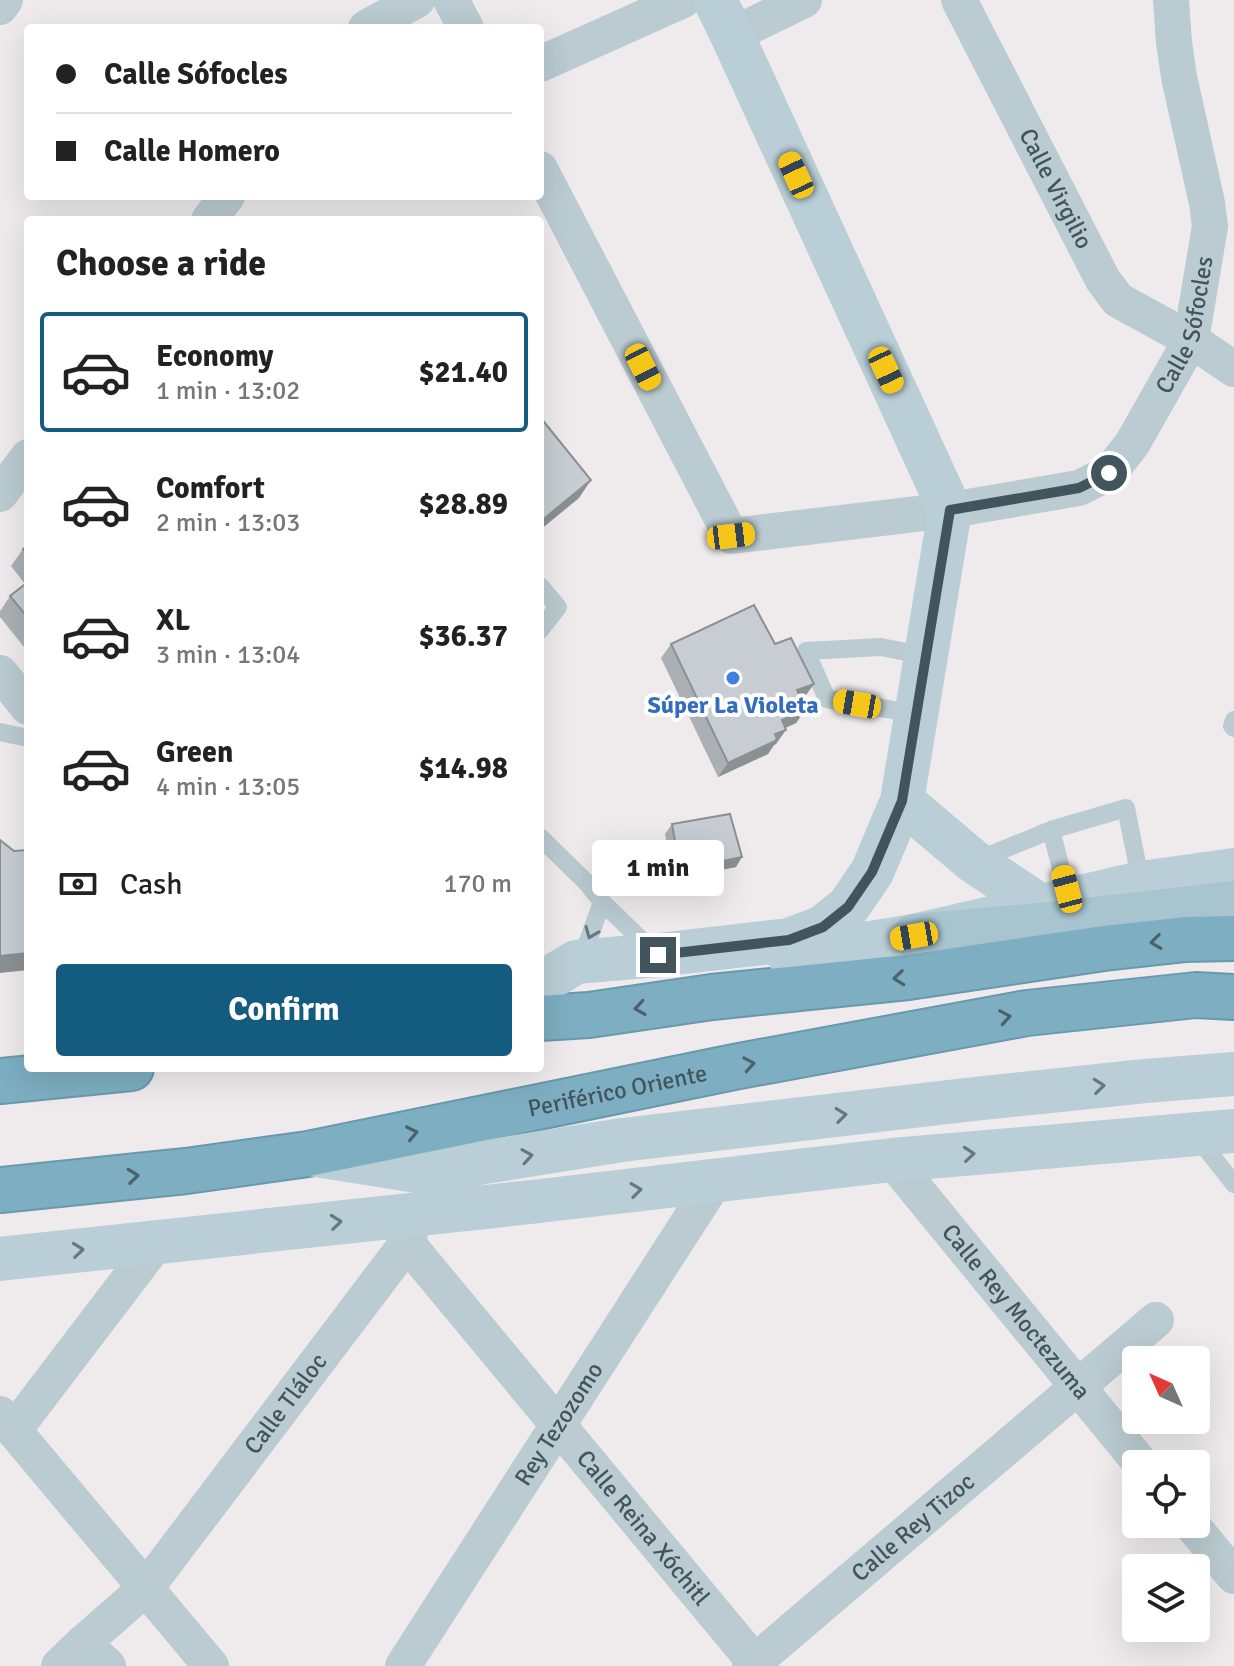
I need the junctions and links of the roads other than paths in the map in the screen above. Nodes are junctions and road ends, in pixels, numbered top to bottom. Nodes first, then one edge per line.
1 (5, 0) edge
2 (417, 0) edge
3 (451, 0) edge
4 (683, 0) edge
5 (804, 0) edge
6 (959, 0) edge
7 (1171, 0) edge
8 (0, 7) edge
9 (724, 17) edge
10 (373, 24) edge
11 (464, 24) edge
12 (544, 62) edge
13 (544, 177) edge
14 (1191, 340) junction
15 (1234, 369) edge
16 (24, 462) edge
17 (0, 494) edge
18 (950, 510) junction
19 (544, 591) edge
20 (544, 625) edge
21 (926, 656) junction
22 (0, 673) edge
23 (24, 702) edge
24 (917, 714) junction
25 (1234, 720) edge
26 (1234, 728) edge
27 (0, 732) edge
28 (24, 737) edge
29 (902, 801) junction
30 (1051, 830) junction
31 (544, 841) edge
32 (973, 861) junction
33 (1234, 870) edge
34 (1141, 883) junction
35 (602, 902) junction
36 (1054, 902) junction
37 (1234, 903) edge
38 (914, 936) junction
39 (1234, 938) edge
40 (658, 955) junction
41 (558, 973) edge
42 (544, 991) edge
43 (1234, 997) edge
44 (544, 1018) edge
45 (91, 1072) edge
46 (1234, 1074) edge
47 (0, 1081) edge
48 (1215, 1133) edge
49 (308, 1154) junction
50 (892, 1160) junction
51 (715, 1181) junction
52 (1234, 1184) edge
53 (0, 1190) edge
54 (415, 1209) junction
55 (158, 1241) junction
56 (0, 1259) edge
57 (1156, 1320) dead end
58 (1077, 1387) junction
59 (7, 1422) edge
60 (558, 1425) junction
61 (1129, 1450) edge
62 (1203, 1538) edge
63 (1234, 1576) edge
64 (146, 1588) junction
65 (83, 1658) edge
66 (755, 1665) edge
67 (211, 1666) edge
68 (403, 1666) edge

1 - 8 street
2 - 10 street
3 - 11 street
4 - 12 street
5 - 9 street
6 - 14 street, Calle Virgilio
7 - 14 street, Calle Sófocles
9 - 18 street
13 - 18 street, Calle Sófocles
14 - 15 street, Calle Virgilio
14 - 18 street, Calle Sófocles
16 - 17 street
18 - 21 street
19 - 20 lane
21 - 24 street
21 - 24 lane
22 - 23 street
24 - 29 street
25 - 26 lane
27 - 28 lane
29 - 32 street
29 - 40 street
30 - 32 lane
30 - 34 lane
30 - 36 lane
31 - 35 lane
32 - 36 street
33 - 34 street
34 - 36 street
35 - 40 lane
35 -> 41 lane
36 - 38 street
37 - 38 main road
38 - 42 street
39 -> 44 highway
40 - 41 street
49 -> 43 highway, Periférico Oriente
45 - 47 highway
54 -> 46 street
50 -> 48 street
48 - 52 lane
53 -> 49 highway, Periférico Oriente
49 - 54 street
50 - 51 street
50 - 58 street, Calle Rey Moctezuma
54 -> 51 street
51 - 60 street, Rey Tezozomo
55 -> 54 street
54 - 60 street, Calle Reina Xóchitl
54 - 64 street, Calle Tláloc
56 -> 55 street
55 - 59 street
57 - 58 street, Calle Rey Tizoc
58 - 61 street, Calle Rey Moctezuma
58 - 66 street, Calle Rey Tizoc
59 - 64 street
60 - 66 street, Calle Reina Xóchitl
60 - 68 street, Rey Tezozomo
62 - 63 street
64 - 65 street, Calle Tláloc
64 - 67 street

